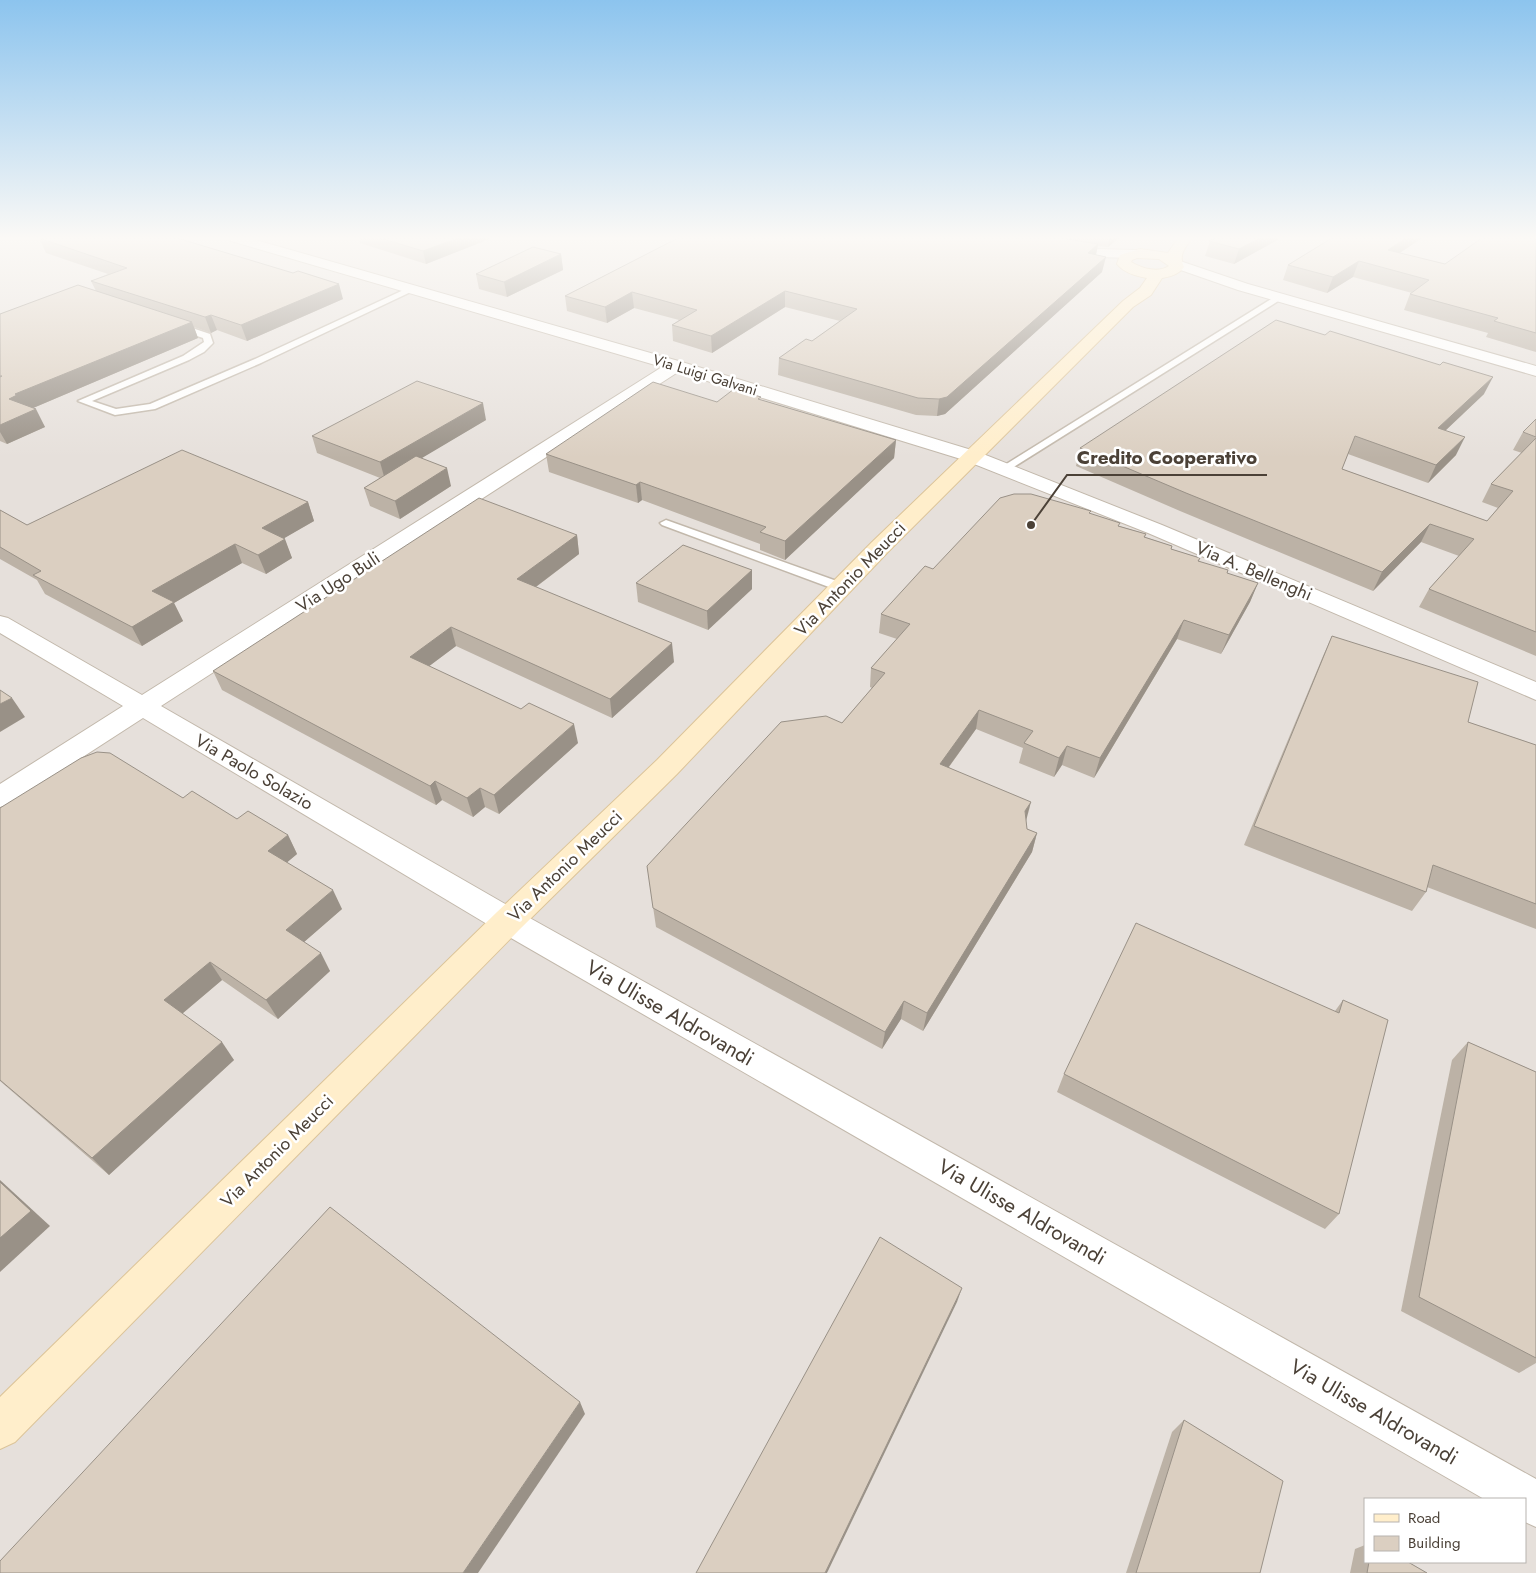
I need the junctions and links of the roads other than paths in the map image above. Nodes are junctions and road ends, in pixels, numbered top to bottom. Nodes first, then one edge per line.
1 (365, 311) edge
2 (490, 311) edge
3 (1120, 311) edge
4 (1257, 311) edge
5 (1326, 311) edge
6 (163, 322) edge
7 (676, 366) junction
8 (1536, 371) edge
9 (971, 456) junction
10 (1005, 468) junction
11 (666, 523) dead end
12 (841, 587) junction
13 (0, 622) edge
14 (1536, 692) edge
15 (142, 707) junction
16 (0, 797) edge
17 (508, 921) junction
18 (0, 1427) edge
19 (1525, 1498) edge

1 - 6 lane
2 - 7 street, Via Luigi Galvani
3 - 9 street, Via Antonio Meucci
4 - 10 lane
5 - 8 street
7 - 9 street, Via Luigi Galvani
7 - 15 street, Via Ugo Buli
9 - 10 street, Via A. Bellenghi
9 - 12 street, Via Antonio Meucci
10 - 14 street, Via A. Bellenghi
11 - 12 lane
12 - 17 street, Via Antonio Meucci
13 - 15 street, Via Paolo Solazio
15 - 16 street, Via Ugo Buli
15 - 17 street, Via Paolo Solazio
17 - 18 street, Via Antonio Meucci
17 - 19 street, Via Ulisse Aldrovandi

